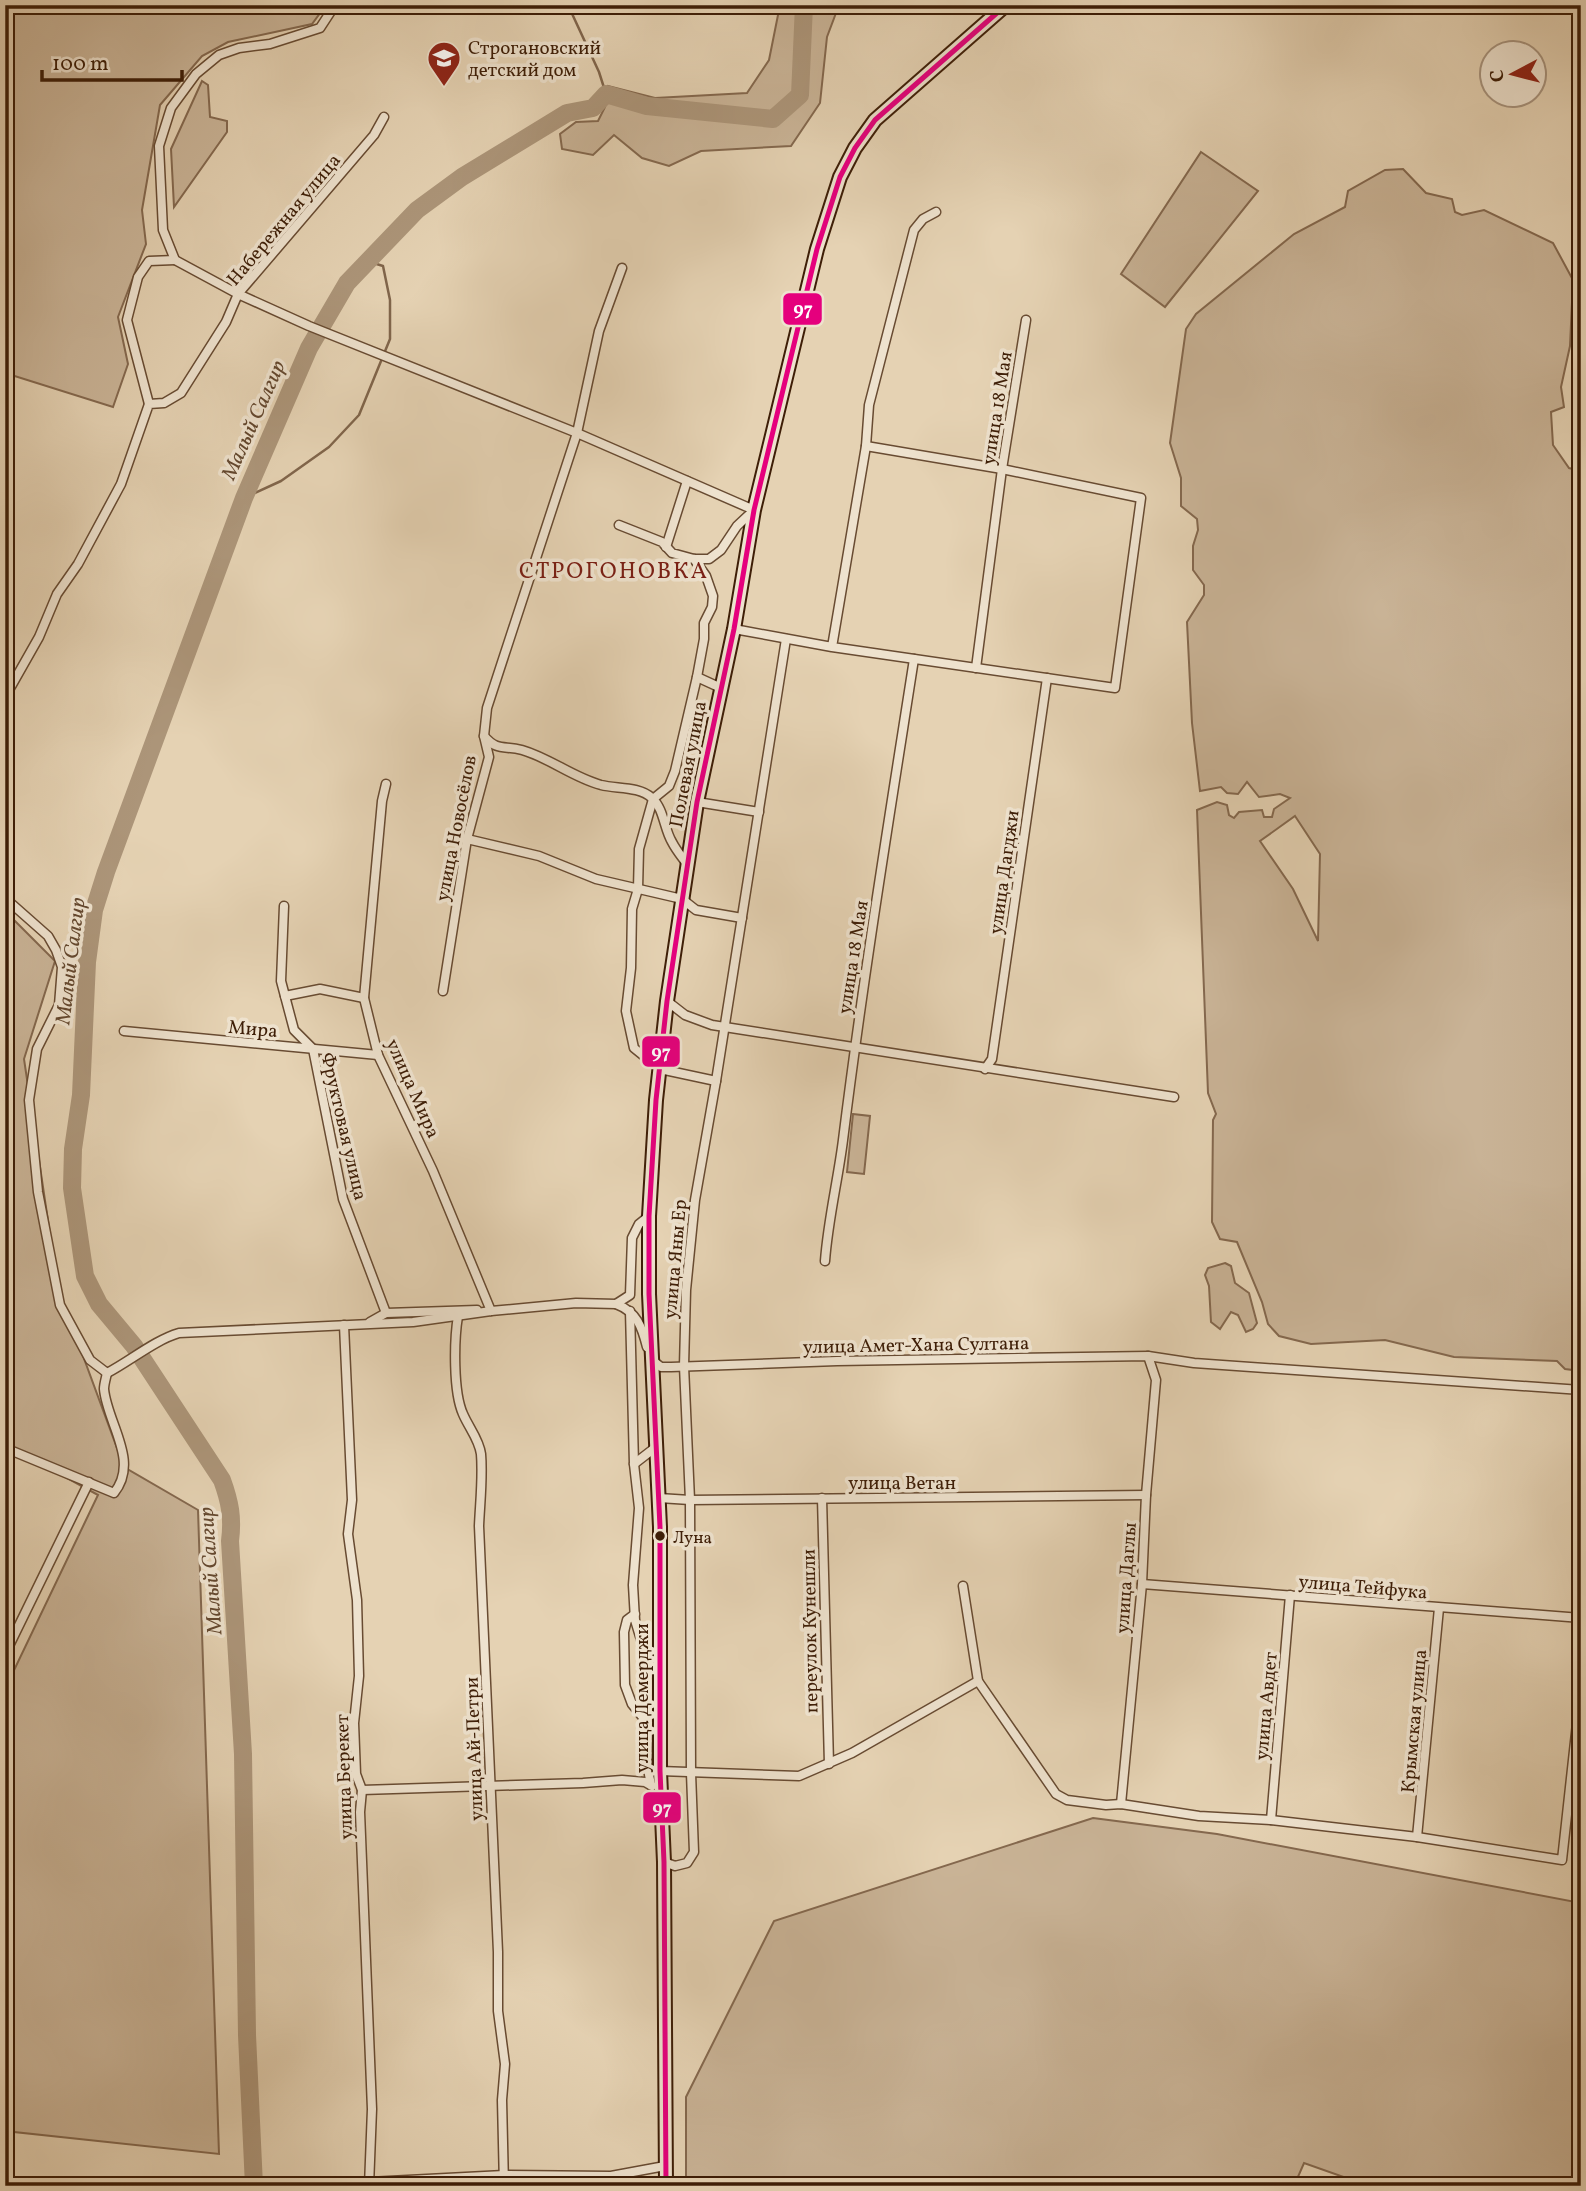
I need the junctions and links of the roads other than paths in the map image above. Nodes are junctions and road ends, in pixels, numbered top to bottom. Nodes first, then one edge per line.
1 (335, 5) edge
2 (1006, 5) edge
3 (384, 117) dead end
4 (936, 212) dead end
5 (175, 260) junction
6 (622, 268) dead end
7 (238, 294) junction
8 (1026, 320) dead end
9 (149, 404) junction
10 (577, 433) junction
11 (866, 446) junction
12 (1002, 469) junction
13 (687, 481) junction
14 (754, 510) junction
15 (619, 525) dead end
16 (666, 547) junction
17 (694, 559) junction
18 (734, 629) junction
19 (786, 639) junction
20 (832, 647) junction
21 (914, 659) junction
22 (976, 668) junction
23 (697, 677) junction
24 (1047, 678) junction
25 (722, 688) junction
26 (5, 697) edge
27 (484, 736) junction
28 (498, 748) junction
29 (489, 757) junction
30 (386, 784) dead end
31 (653, 799) junction
32 (697, 802) junction
33 (759, 812) junction
34 (467, 839) junction
35 (687, 864) junction
36 (638, 889) junction
37 (5, 898) edge
38 (682, 899) junction
39 (285, 906) dead end
40 (742, 918) junction
41 (443, 991) dead end
42 (285, 996) junction
43 (364, 998) junction
44 (667, 1001) junction
45 (725, 1026) junction
46 (124, 1031) dead end
47 (313, 1049) junction
48 (854, 1049) junction
49 (379, 1055) junction
50 (660, 1069) junction
51 (985, 1069) junction
52 (716, 1082) junction
53 (1174, 1097) dead end
54 (649, 1216) junction
55 (825, 1261) dead end
56 (649, 1294) joint
57 (630, 1295) junction
58 (616, 1304) junction
59 (491, 1311) junction
60 (630, 1311) junction
61 (386, 1313) junction
62 (458, 1316) junction
63 (369, 1322) junction
64 (344, 1325) junction
65 (1148, 1356) junction
66 (653, 1363) junction
67 (684, 1366) junction
68 (107, 1373) junction
69 (1581, 1391) edge
70 (656, 1447) junction
71 (5, 1448) edge
72 (634, 1464) junction
73 (89, 1482) junction
74 (1146, 1495) junction
75 (659, 1498) junction
76 (822, 1498) junction
77 (690, 1500) junction
78 (1142, 1584) junction
79 (963, 1586) dead end
80 (1290, 1595) junction
81 (1439, 1608) junction
82 (635, 1614) junction
83 (1581, 1618) edge
84 (5, 1654) edge
85 (978, 1681) junction
86 (1581, 1687) edge
87 (645, 1720) junction
88 (829, 1764) junction
89 (660, 1771) junction
90 (691, 1773) junction
91 (490, 1786) junction
92 (651, 1786) junction
93 (362, 1790) junction
94 (662, 1796) junction
95 (1121, 1804) junction
96 (1271, 1820) junction
97 (1418, 1837) junction
98 (664, 1862) junction
99 (665, 2165) junction
100 (504, 2175) junction
101 (611, 2176) junction
102 (369, 2184) edge
103 (504, 2186) edge
104 (635, 2186) edge
105 (666, 2186) edge

1 - 5 street
2 - 14 main road, Полевая улица
3 - 7 street, Набережная улица
4 - 11 street
5 - 7 street
5 - 9 street
6 - 10 street, улица Новосёлов
7 - 9 street, Набережная улица
7 - 10 street
8 - 12 street, улица 18 Мая
9 - 26 street
10 - 13 street
10 - 27 street, улица Новосёлов
11 - 12 street
11 - 20 street
12 - 22 street, улица 18 Мая
12 - 24 street
13 - 14 street
13 - 16 street
14 - 17 street
14 - 18 main road, Полевая улица
15 - 16 street
16 - 17 street
17 - 23 street
18 - 19 street
18 - 25 main road, Полевая улица
19 - 20 street
19 - 33 street, улица Яны Ер
20 - 21 street
21 - 22 street
21 - 48 street, улица 18 Мая
22 - 24 street
23 - 25 street
23 - 31 street
24 - 51 street, улица Дагджи
25 - 32 main road, Полевая улица
27 - 28 street
27 - 29 street, улица Новосёлов
28 - 29 street
28 - 31 street
29 - 34 street, улица Новосёлов
30 - 43 street, улица Мира
31 - 35 street
31 - 36 street
32 - 33 street
32 - 35 main road, Полевая улица
33 - 40 street, улица Яны Ер
34 - 36 street
34 - 41 street, улица Новосёлов
35 - 38 main road, Полевая улица
36 - 38 street
36 - 50 street
37 - 68 street
38 - 40 street
38 - 44 main road, Полевая улица
39 - 42 street, Фруктовая улица
40 - 45 street, улица Яны Ер
42 - 43 street
42 - 47 street, Фруктовая улица
43 - 49 street, улица Мира
44 - 45 street
44 - 50 main road, Полевая улица
45 - 48 street
45 - 52 street, улица Яны Ер
46 - 47 street, Мира
47 - 49 street, Мира
47 - 61 street, Фруктовая улица
48 - 51 street
48 - 55 street, улица 18 Мая
49 - 59 street, улица Мира
50 - 52 street
50 - 54 main road, Полевая улица
51 - 53 street
52 - 67 street, улица Яны Ер
54 - 56 main road, Полевая улица
54 - 57 street
56 - 66 main road, улица Демерджи
57 - 58 street
57 - 60 street
58 - 59 street
58 - 60 street
59 - 61 street
59 - 62 street
60 - 66 street
60 - 72 street
61 - 63 street
62 - 63 street
62 - 91 street, улица Ай-Петри
63 - 64 street
64 - 68 street
64 - 93 street, улица Берекет
65 - 67 street, улица Амет-Хана Султана
65 - 69 street, улица Амет-Хана Султана
65 - 74 street, улица Даглы
66 - 67 street, улица Амет-Хана Султана
66 - 70 main road, улица Демерджи
67 - 77 street, улица Яны Ер
68 - 73 street
70 - 72 street
70 - 75 main road, улица Демерджи
71 - 73 street
72 - 82 street
73 - 84 street
74 - 76 street, улица Ветан
74 - 78 street, улица Даглы
75 - 77 street, улица Ветан
75 - 89 main road, улица Демерджи
76 - 77 street, улица Ветан
76 - 88 street, переулок Кунешли
77 - 90 street, улица Яны Ер
78 - 80 street, улица Тейфука
78 - 95 street, улица Даглы
79 - 85 street
80 - 81 street, улица Тейфука
80 - 96 street, улица Авдет
81 - 83 street, улица Тейфука
81 - 97 street, Крымская улица
82 - 87 street
82 - 87 street
85 - 88 street
85 - 95 street
86 - 97 street
87 - 92 street
88 - 90 street
89 - 90 street
89 - 94 main road, улица Демерджи
90 - 98 street, улица Яны Ер
91 - 92 street
91 - 93 street
91 - 100 street, улица Ай-Петри
92 - 94 street
93 - 102 street, улица Берекет
94 - 98 main road, улица Демерджи
95 - 96 street
96 - 97 street
98 - 99 main road, улица Демерджи
99 - 101 street
99 - 105 main road, улица Демерджи
100 - 101 street
100 - 102 street
100 - 103 street, улица Ай-Петри
101 - 104 street

